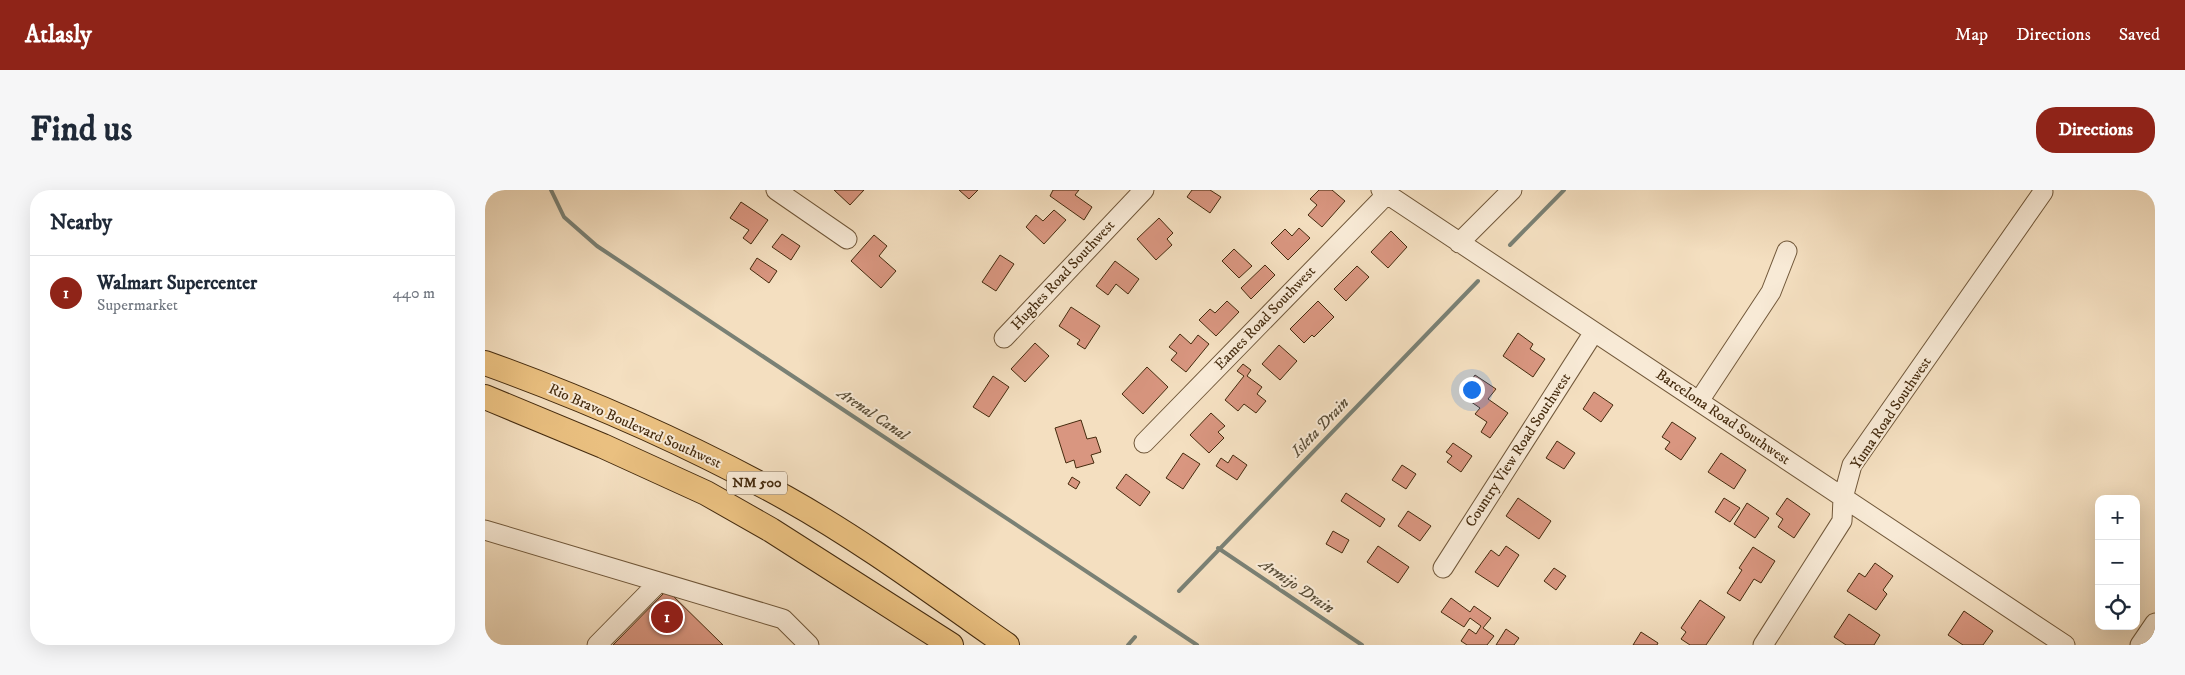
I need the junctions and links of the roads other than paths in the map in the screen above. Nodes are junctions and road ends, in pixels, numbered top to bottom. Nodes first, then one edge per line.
1 (776, 190) edge
2 (1143, 190) edge
3 (1512, 190) edge
4 (1384, 192) edge
5 (2043, 192) dead end
6 (847, 239) dead end
7 (1459, 243) junction
8 (1787, 251) dead end
9 (1594, 332) junction
10 (1003, 338) dead end
11 (485, 363) edge
12 (485, 397) edge
13 (1699, 401) junction
14 (1143, 443) dead end
15 (1843, 498) junction
16 (485, 530) edge
17 (1443, 568) dead end
18 (659, 582) junction
19 (2155, 623) edge
20 (597, 645) edge
21 (809, 645) edge
22 (951, 645) edge
23 (1007, 645) edge
24 (1763, 645) edge
25 (2065, 645) edge
26 (2140, 645) edge

1 - 6 street
2 - 10 street, Hughes Road Southwest
3 - 7 street
4 - 7 street, Barcelona Road Southwest
4 - 14 street, Eames Road Southwest
5 - 15 street, Yuma Road Southwest
7 - 9 street, Barcelona Road Southwest
8 - 13 street
9 - 13 street, Barcelona Road Southwest
9 - 17 street, Country View Road Southwest
11 - 23 main road, Rio Bravo Boulevard Southwest / NM 500
12 - 22 main road, NM 500
13 - 15 street, Barcelona Road Southwest
15 - 24 street, Yuma Road Southwest
15 - 25 street, Barcelona Road Southwest
16 - 18 street
18 - 20 street
18 - 21 street
19 - 26 street

